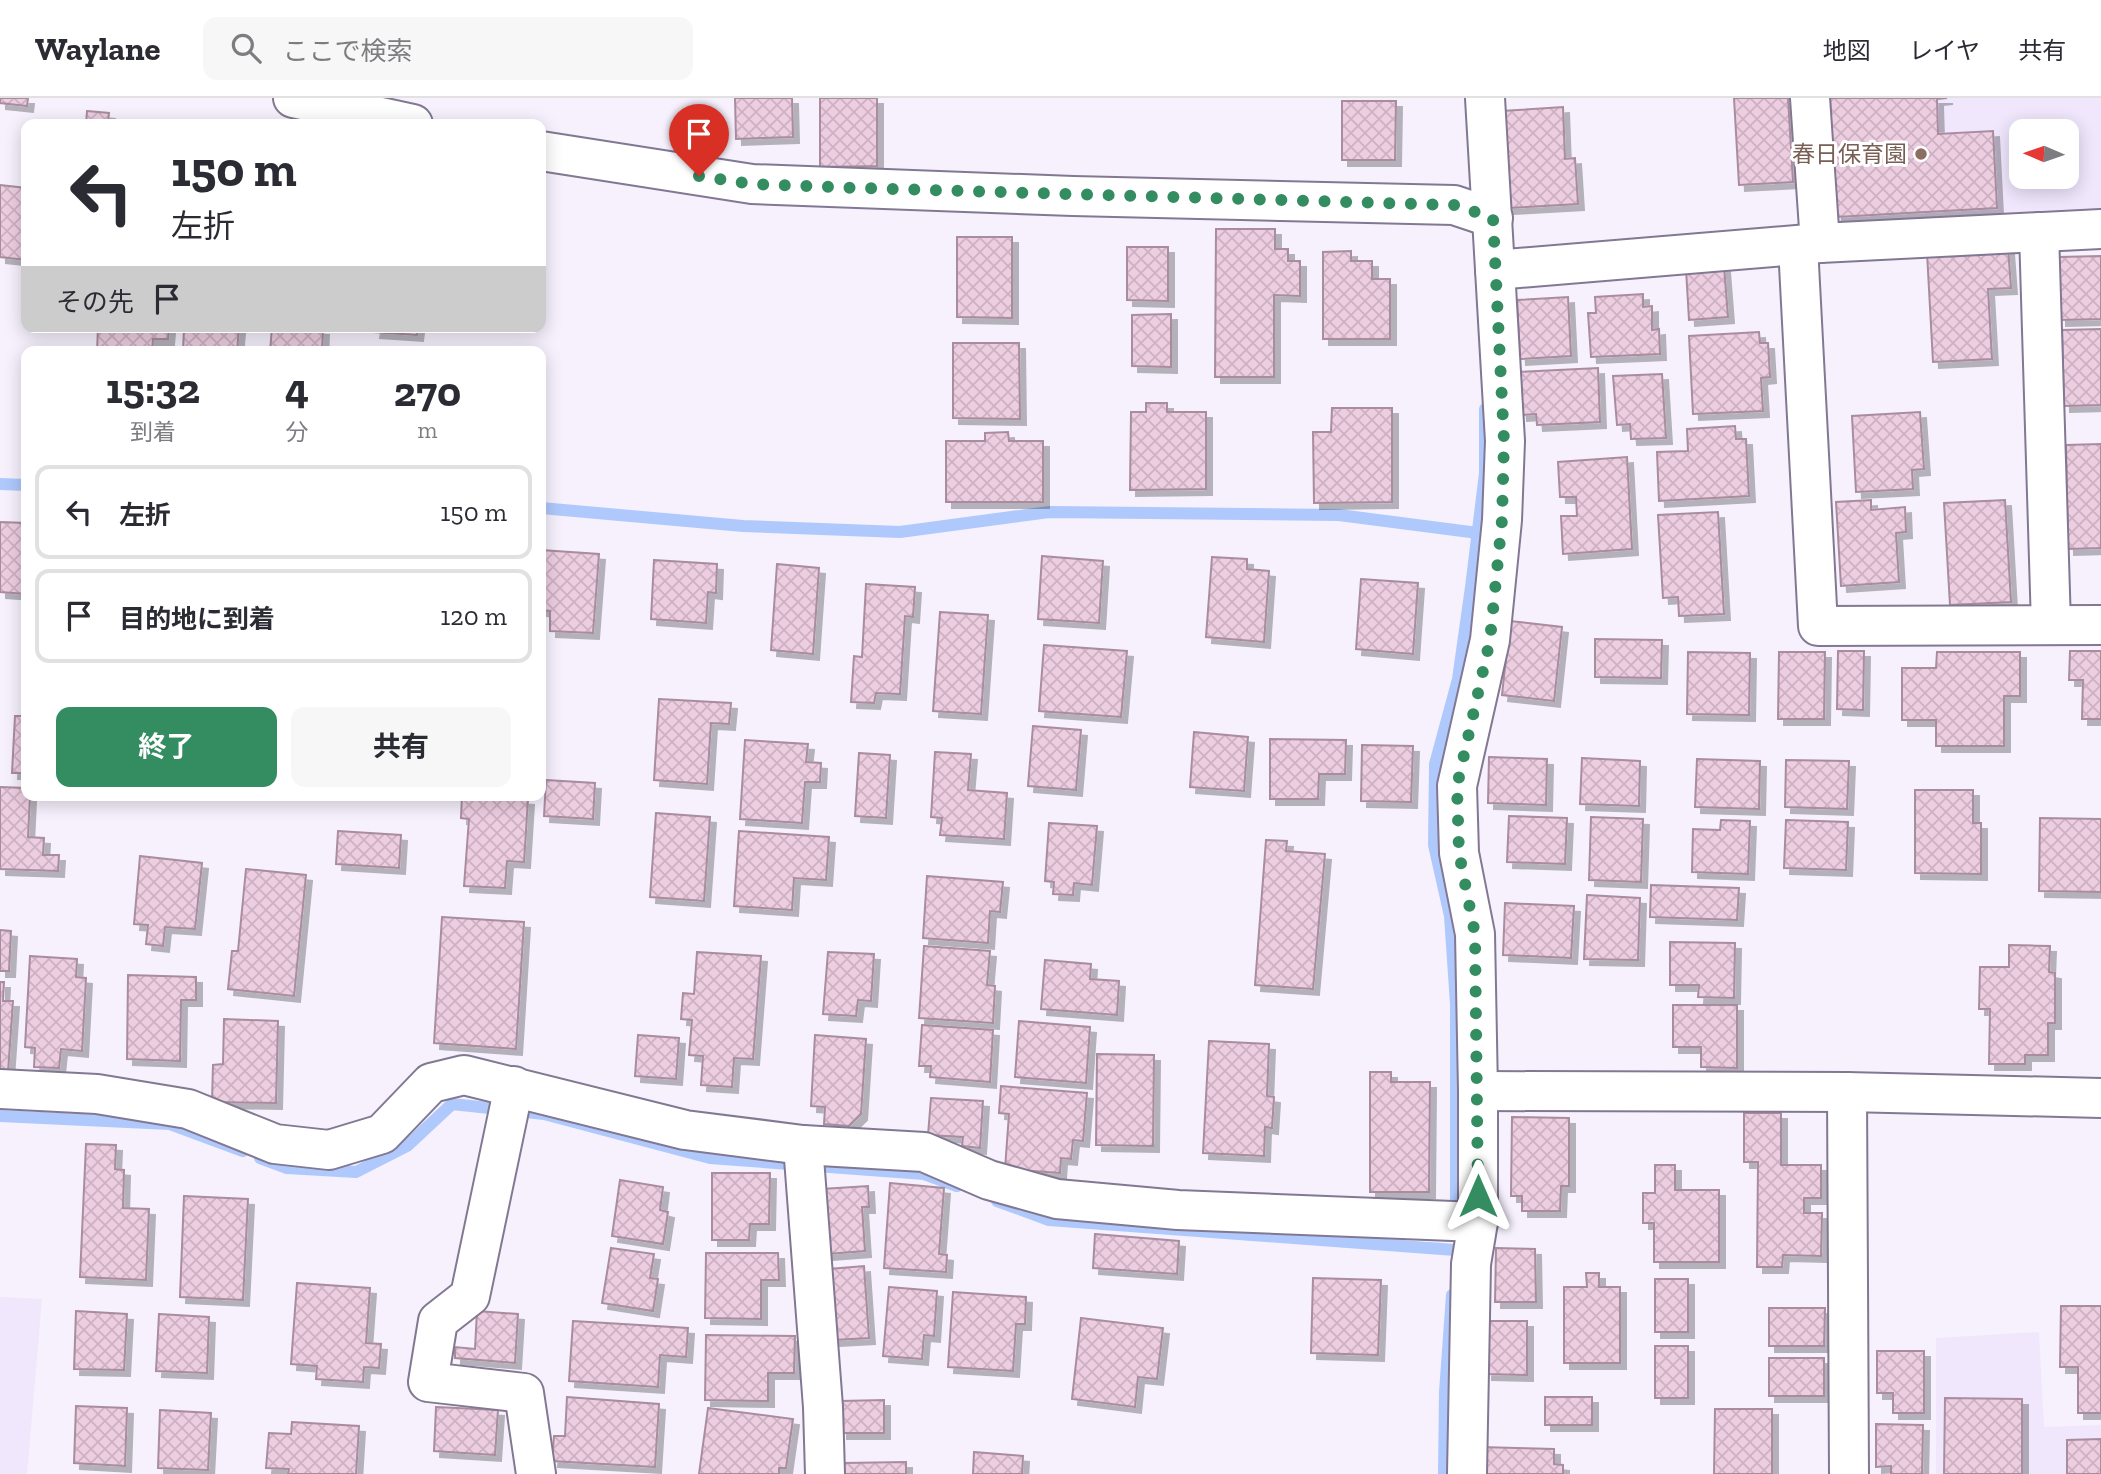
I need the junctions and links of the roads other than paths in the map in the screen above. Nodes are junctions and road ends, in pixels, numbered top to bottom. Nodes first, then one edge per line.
1 (293, 98) edge
2 (1485, 98) edge
3 (1810, 98) edge
4 (390, 119) edge
5 (546, 152) edge
6 (1493, 218) junction
7 (2101, 229) edge
8 (2039, 232) junction
9 (1809, 245) junction
10 (1495, 270) junction
11 (2051, 625) junction
12 (2101, 625) edge
13 (514, 1086) junction
14 (0, 1089) edge
15 (1478, 1091) junction
16 (1847, 1092) junction
17 (2101, 1098) edge
18 (804, 1163) junction
19 (1478, 1222) junction
20 (536, 1474) edge
21 (825, 1474) edge
22 (1467, 1474) edge
23 (1849, 1474) edge

1 - 4 street
2 - 6 street
3 - 9 street
5 - 6 street
6 - 10 street
7 - 8 street
8 - 9 street
8 - 11 street
9 - 10 street
9 - 11 street
10 - 15 street
11 - 12 street
13 - 14 street
13 - 18 street
13 - 20 street
15 - 16 street
15 - 19 street
16 - 17 street
16 - 23 street
18 - 19 street
18 - 21 street
19 - 22 street

